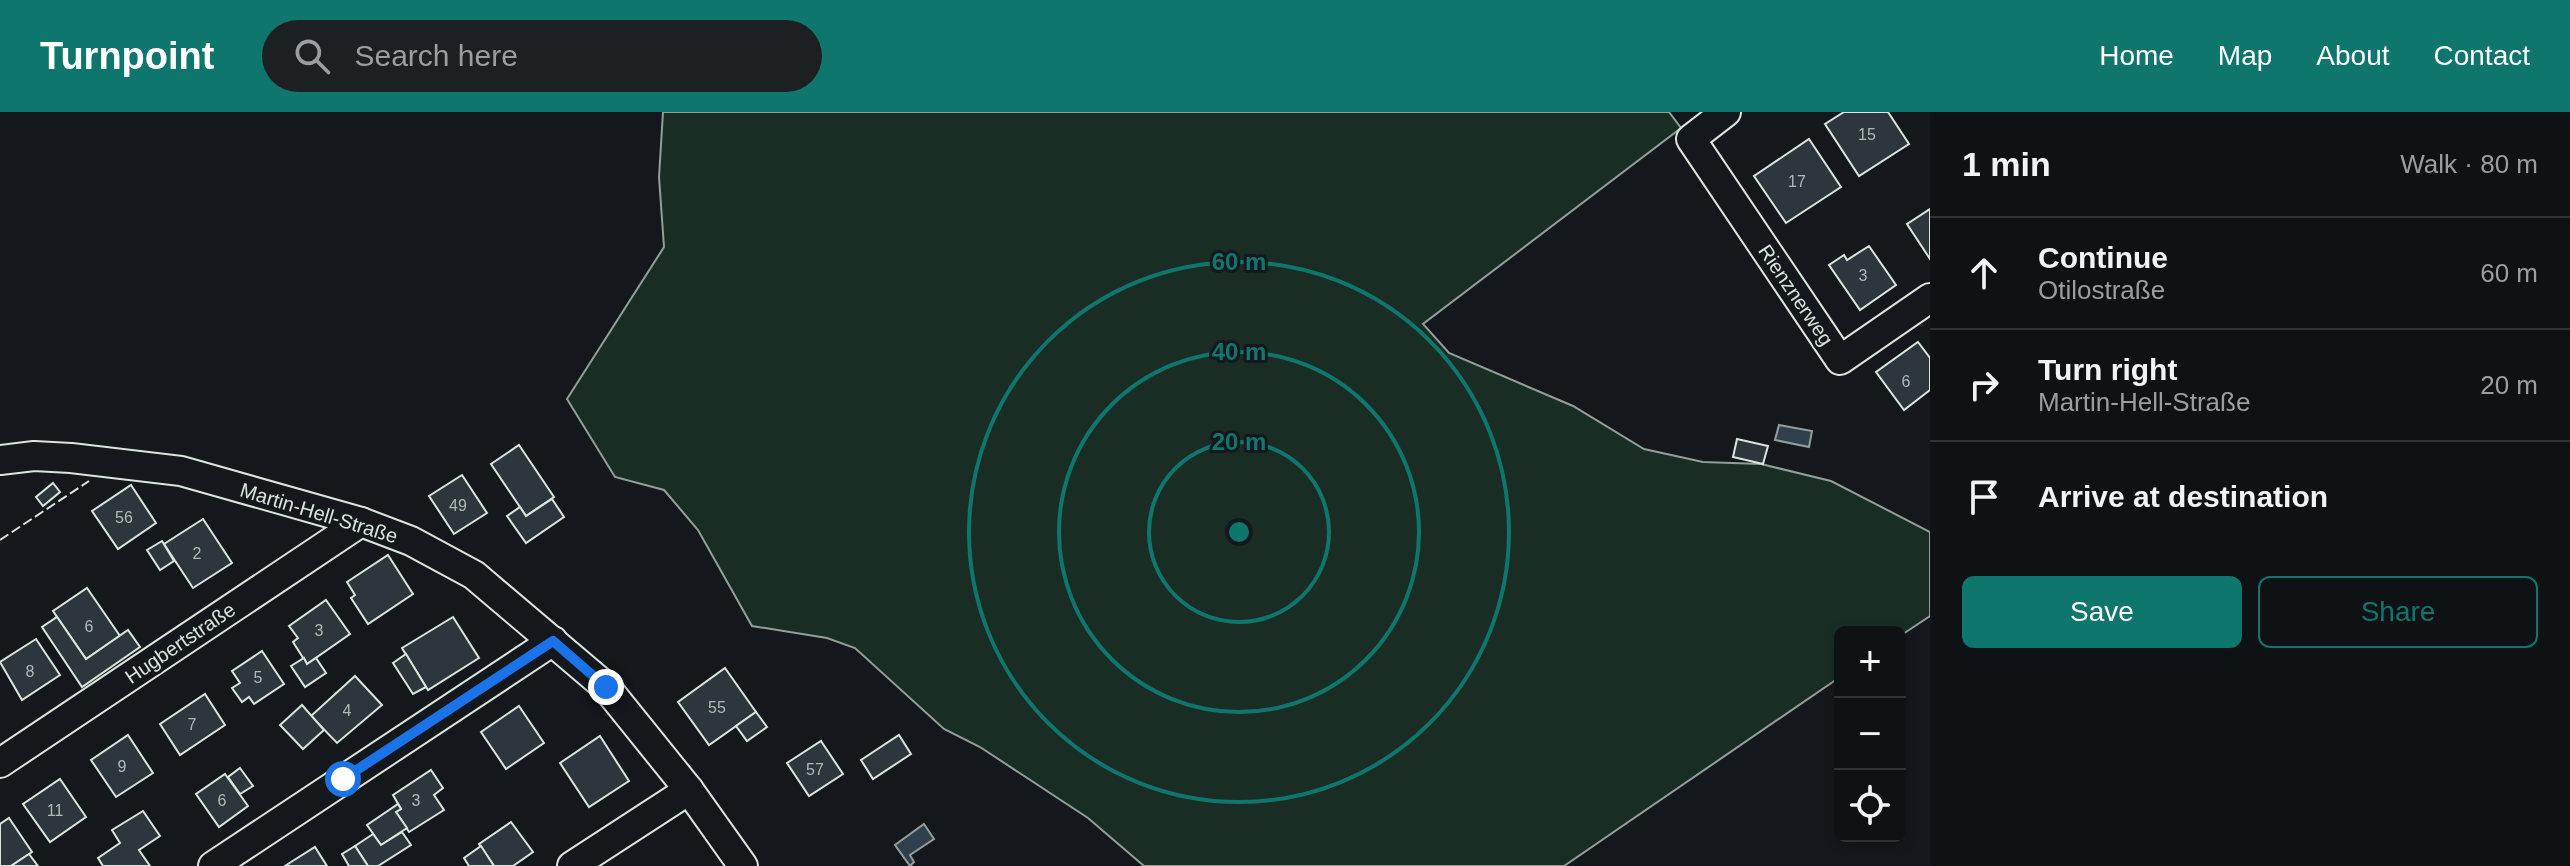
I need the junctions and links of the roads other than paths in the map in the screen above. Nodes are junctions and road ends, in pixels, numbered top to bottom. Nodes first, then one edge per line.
1 (1726, 112) edge
2 (1930, 298) edge
3 (0, 460) edge
4 (361, 522) junction
5 (553, 641) junction
6 (0, 763) edge
7 (689, 790) junction
8 (213, 866) edge
9 (572, 866) edge
10 (743, 866) edge

1 - 2 street, Rienznerweg
3 - 4 street, Martin-Hell-Straße
4 - 5 street, Martin-Hell-Straße
4 - 6 street, Hugbertstraße
5 - 7 street, Martin-Hell-Straße
5 - 8 street
7 - 9 street
7 - 10 street, Martin-Hell-Straße

